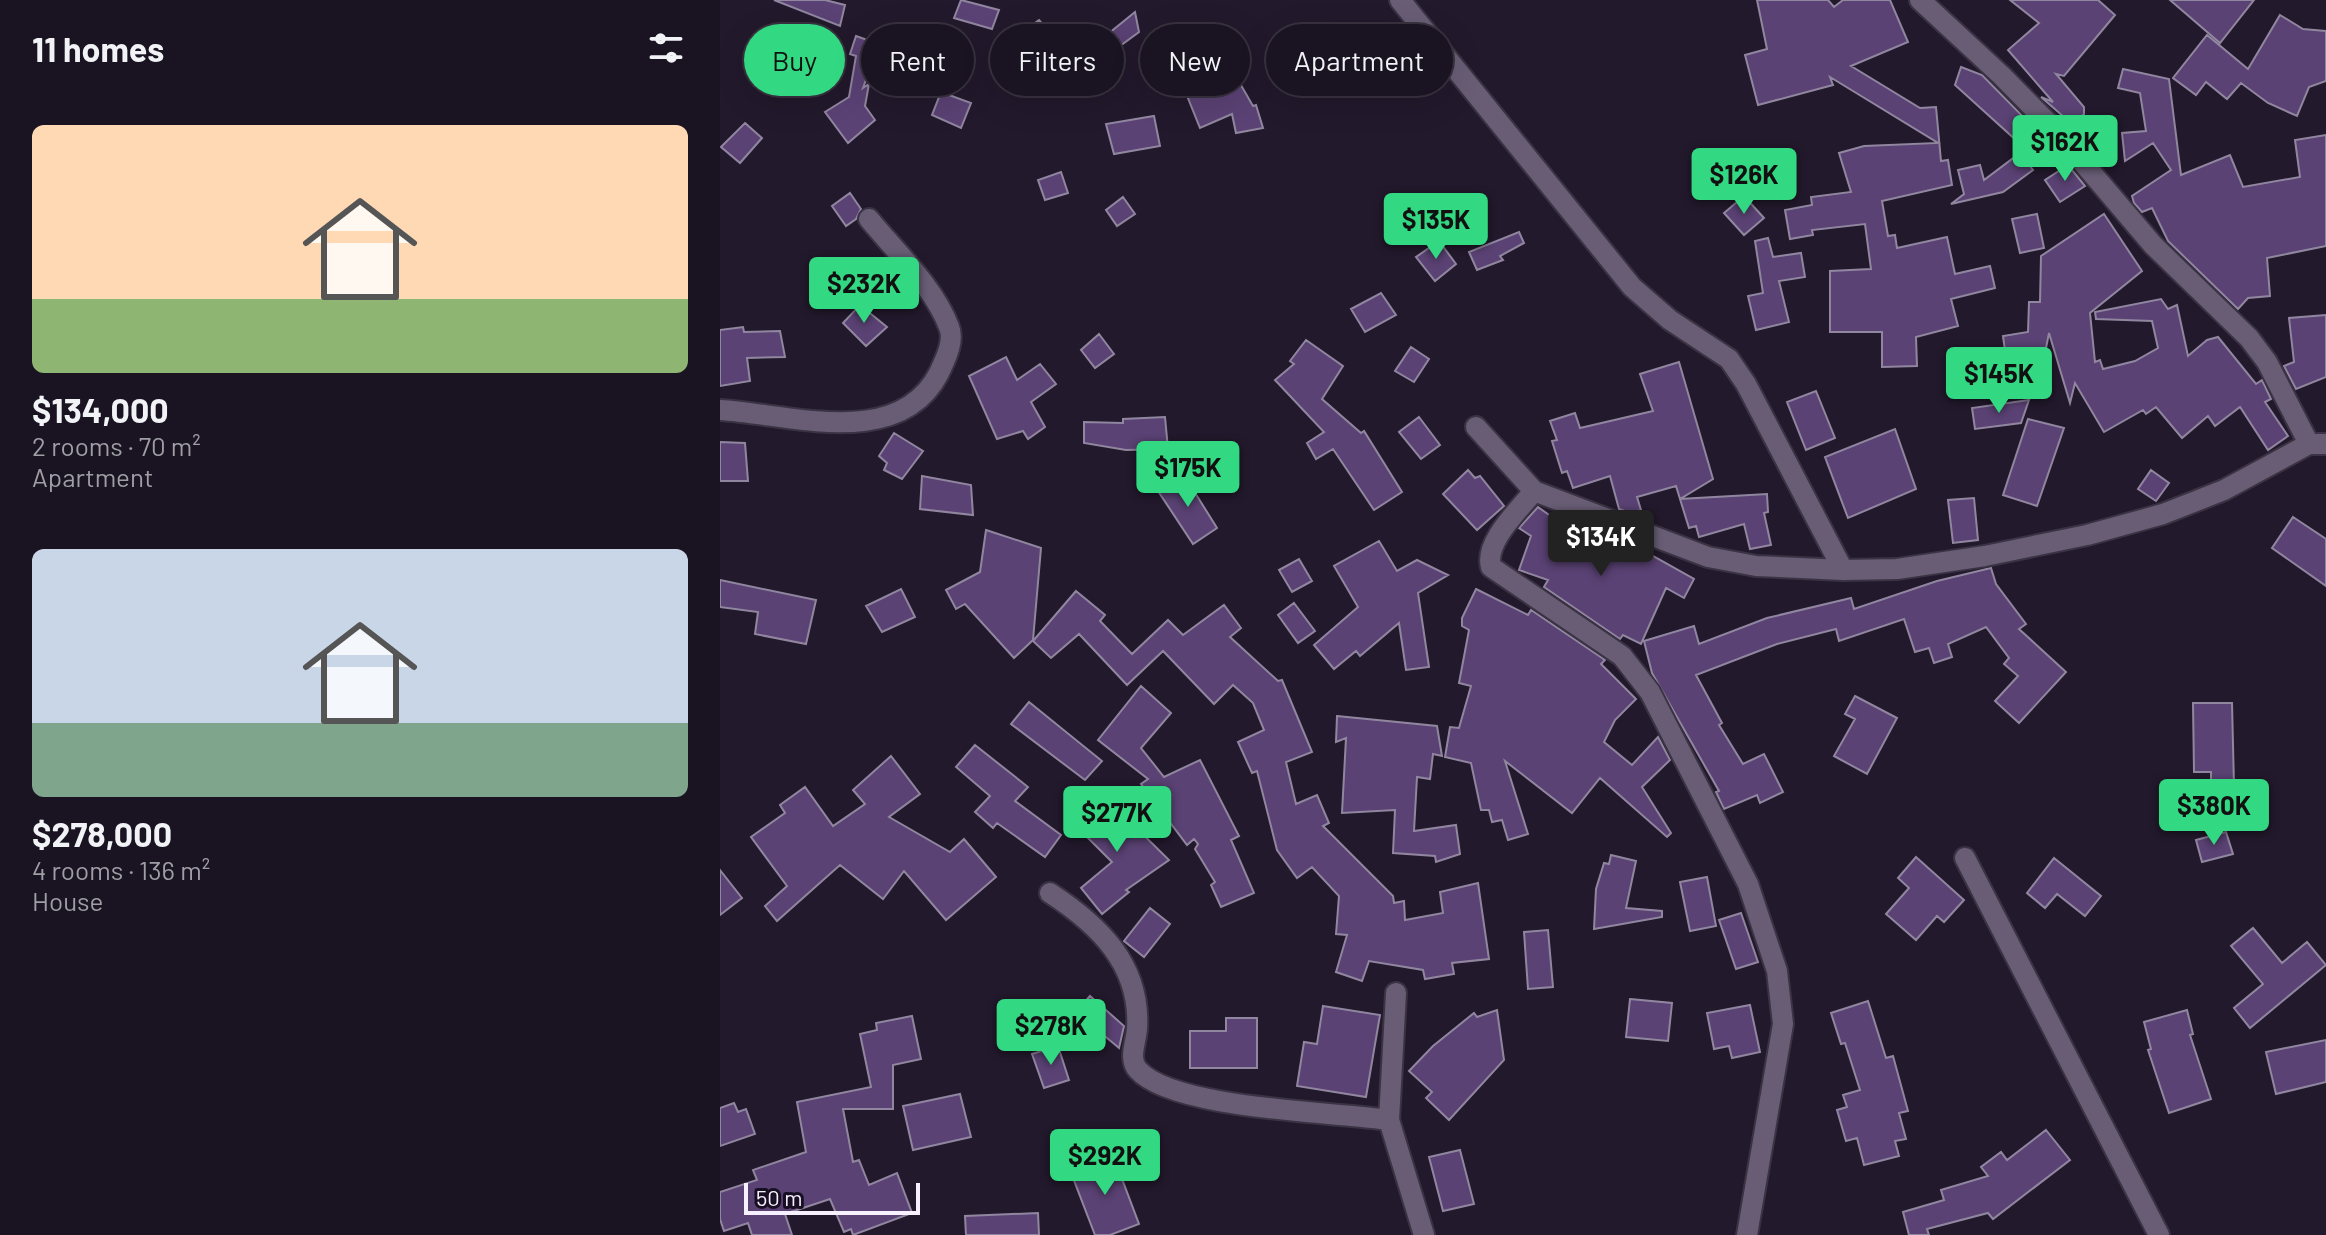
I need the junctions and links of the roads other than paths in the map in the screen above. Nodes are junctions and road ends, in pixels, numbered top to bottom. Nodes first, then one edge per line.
1 (1400, 0) edge
2 (1920, 0) edge
3 (869, 219) dead end
4 (720, 410) edge
5 (1476, 427) dead end
6 (2318, 444) edge
7 (1534, 491) junction
8 (1843, 570) junction
9 (1965, 858) dead end
10 (1050, 893) dead end
11 (1396, 993) dead end
12 (1389, 1120) junction
13 (1424, 1235) edge
14 (1747, 1235) edge
15 (2159, 1235) edge

1 - 8 street
2 - 6 street
3 - 4 street
5 - 7 street
6 - 8 street
7 - 8 street
7 - 14 street
9 - 15 street
10 - 12 street
11 - 12 street
12 - 13 street

